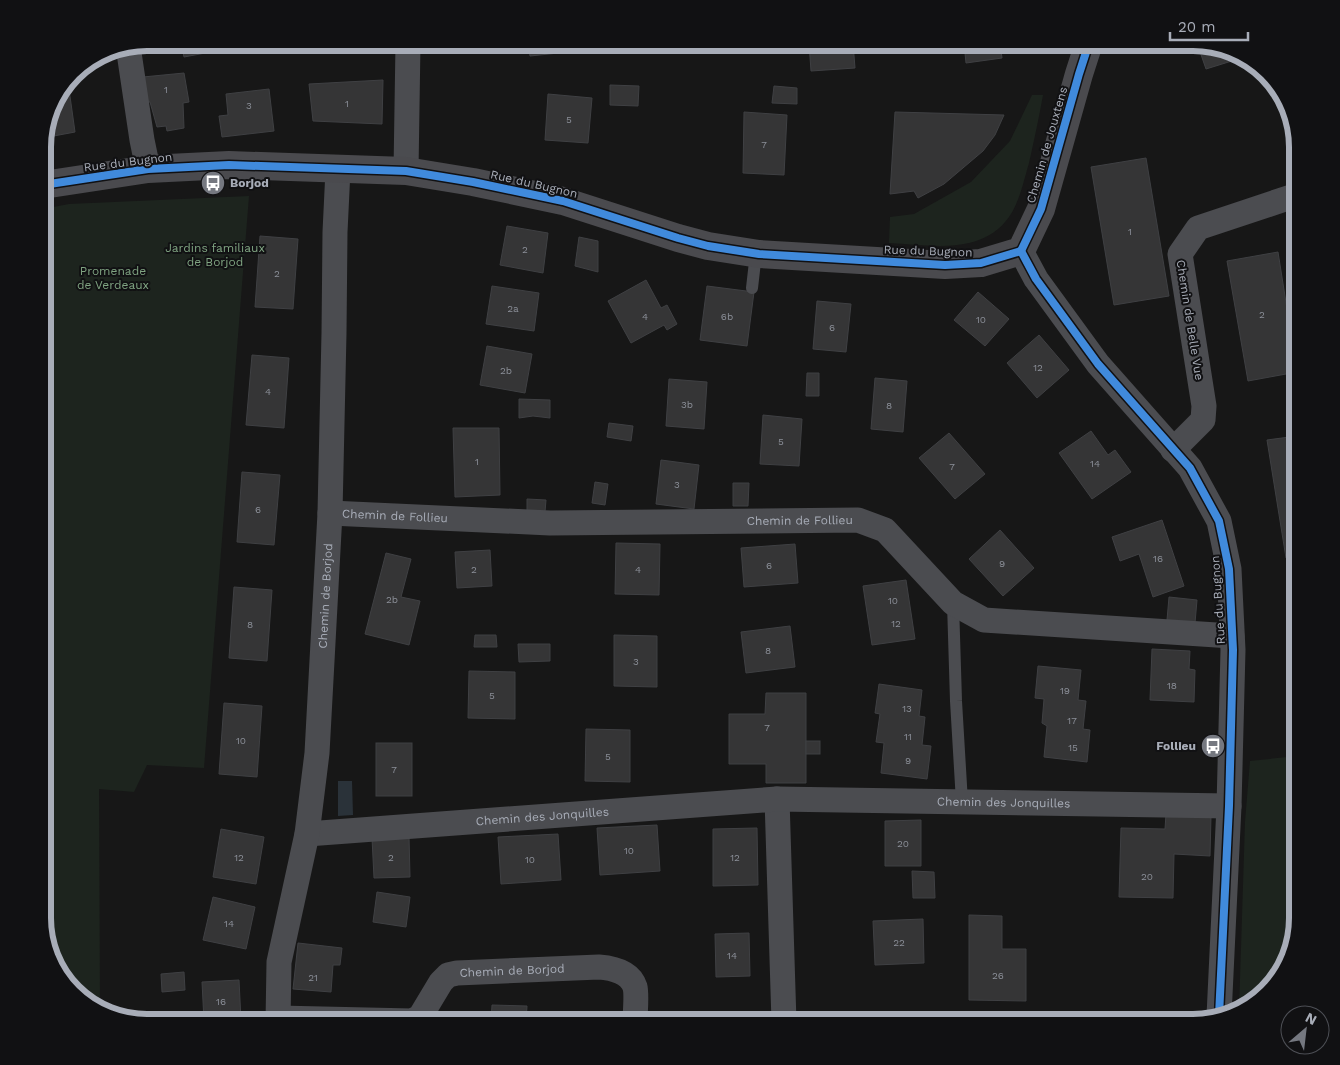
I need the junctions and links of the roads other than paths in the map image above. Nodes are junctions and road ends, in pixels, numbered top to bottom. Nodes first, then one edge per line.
1 (408, 51) edge
2 (1086, 51) edge
3 (129, 53) edge
4 (148, 169) junction
5 (338, 170) junction
6 (406, 172) junction
7 (51, 184) edge
8 (1289, 198) edge
9 (1020, 251) junction
10 (756, 253) junction
11 (752, 288) dead end
12 (1173, 450) junction
13 (330, 513) junction
14 (953, 602) junction
15 (1232, 636) junction
16 (777, 799) junction
17 (962, 802) junction
18 (1229, 806) junction
19 (307, 834) junction
20 (1219, 1010) edge
21 (278, 1014) edge
22 (422, 1014) edge
23 (635, 1014) edge
24 (784, 1014) edge

1 - 6 street
2 - 9 street, Chemin de Jouxtens
3 - 4 street
4 - 5 street, Rue du Bugnon
4 - 7 street, Rue du Bugnon
5 - 6 street, Rue du Bugnon
5 - 13 street, Chemin de Borjod
6 - 10 street, Rue du Bugnon
8 - 12 street, Chemin de Belle Vue
9 - 10 street, Rue du Bugnon
9 - 12 street, Rue du Bugnon
10 - 11 lane
12 - 15 street, Rue du Bugnon
13 - 14 street, Chemin de Follieu
13 - 19 street, Chemin de Borjod
14 - 15 street, Chemin de Follieu
14 - 17 lane
15 - 18 street, Rue du Bugnon
16 - 17 street, Chemin des Jonquilles
16 - 19 street, Chemin des Jonquilles
16 - 24 street
17 - 18 street, Chemin des Jonquilles
18 - 20 street, Rue du Bugnon
19 - 21 street, Chemin de Borjod
22 - 23 street, Chemin de Borjod

